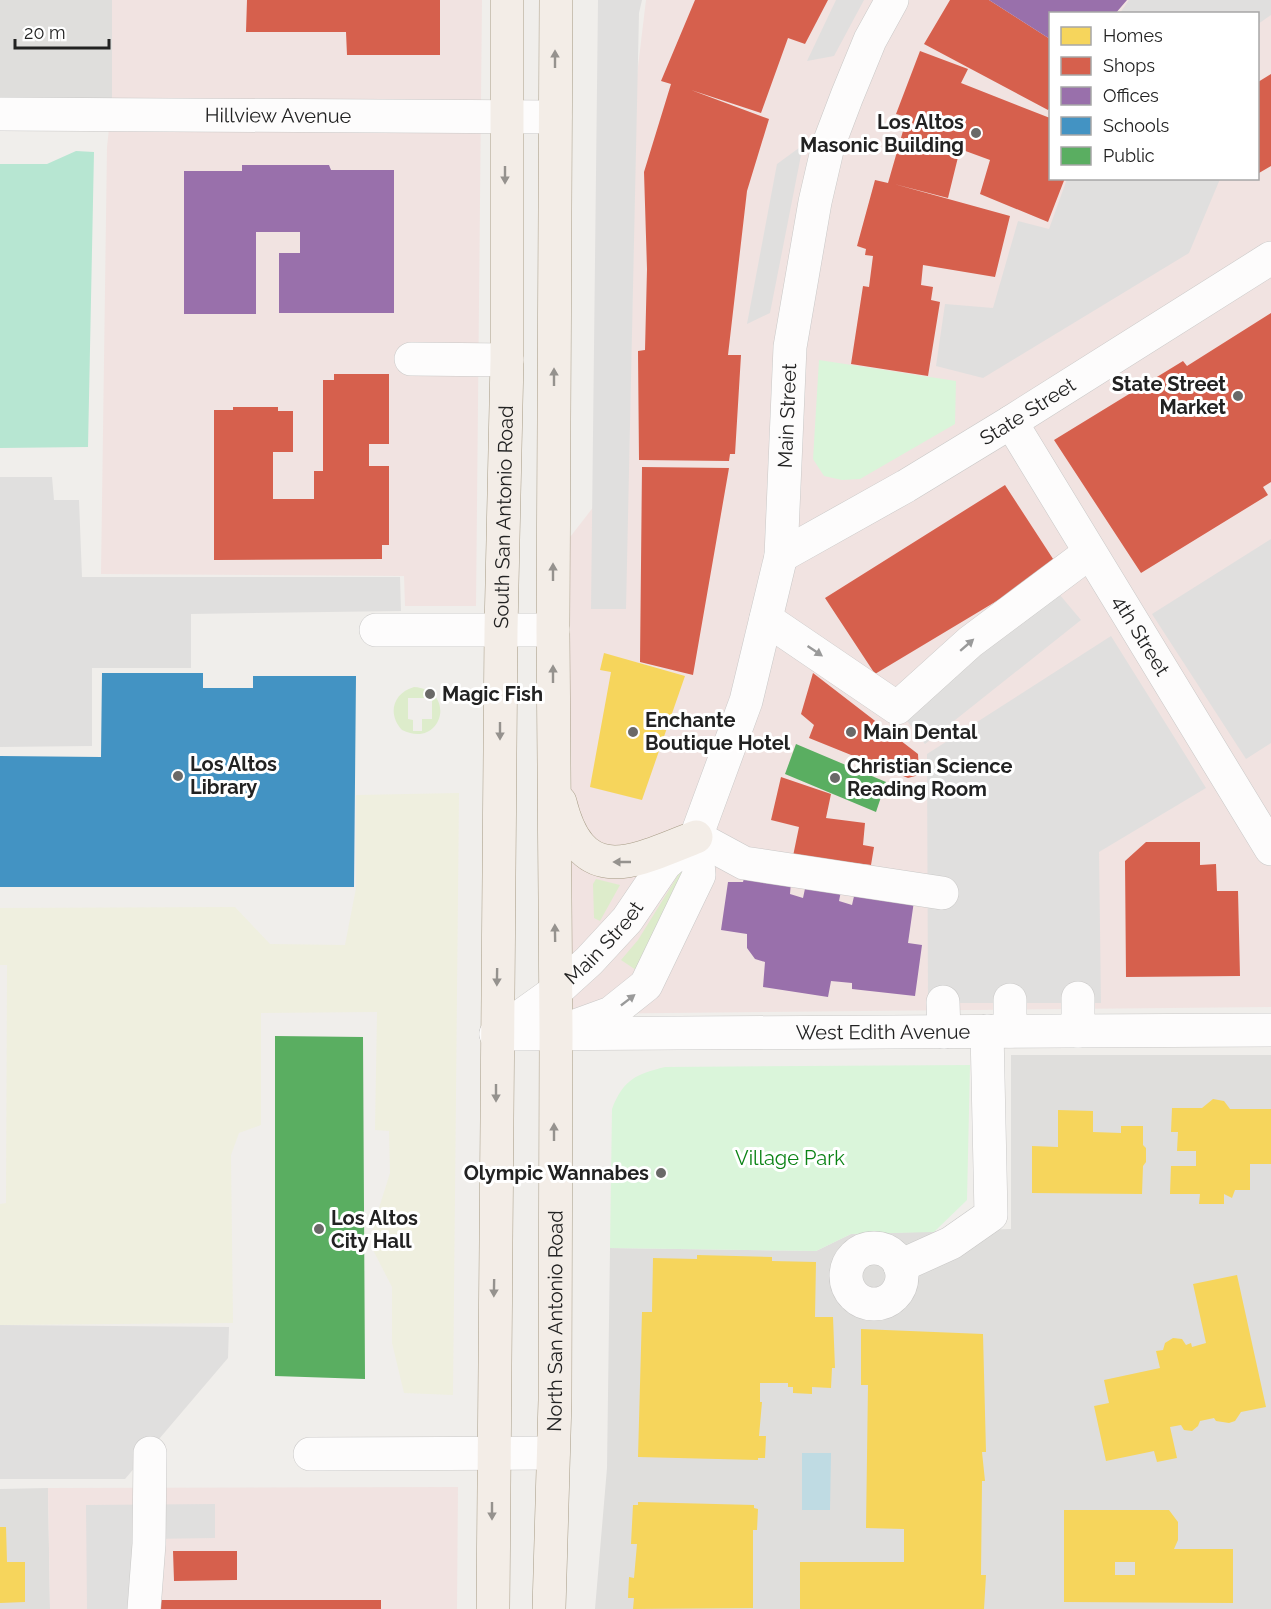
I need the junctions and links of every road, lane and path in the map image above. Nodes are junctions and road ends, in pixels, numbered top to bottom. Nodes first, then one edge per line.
1 (507, 0) edge
2 (556, 0) edge
3 (892, 0) edge
4 (0, 114) edge
5 (507, 116) junction
6 (555, 117) junction
7 (1271, 258) edge
8 (411, 359) dead end
9 (507, 360) junction
10 (1011, 422) junction
11 (1089, 553) junction
12 (781, 556) junction
13 (766, 619) junction
14 (376, 630) dead end
15 (501, 630) junction
16 (553, 630) junction
17 (553, 775) junction
18 (696, 837) junction
19 (1271, 849) edge
20 (942, 893) dead end
21 (556, 992) junction
22 (1078, 998) dead end
23 (1002, 1021) junction
24 (1271, 1030) edge
25 (1078, 1031) junction
26 (556, 1033) junction
27 (496, 1034) junction
28 (900, 1266) dead end
29 (150, 1453) dead end
30 (492, 1453) junction
31 (553, 1453) junction
32 (310, 1454) dead end
33 (144, 1609) edge
34 (493, 1609) edge
35 (549, 1609) edge

1 - 5 main road, South San Antonio Road
6 -> 2 main road
3 - 12 street, Main Street
4 - 5 street, Hillview Avenue
5 - 6 street, Hillview Avenue
5 -> 9 main road, South San Antonio Road
16 -> 6 main road
7 - 10 street, State Street
8 - 9 street
9 - 15 main road, South San Antonio Road
10 - 11 street, 4th Street
10 - 12 street, State Street
13 -> 11 street
11 - 19 street, 4th Street
12 - 13 street, Main Street
13 - 18 street, Main Street
14 - 15 street
15 - 16 street
15 -> 27 main road, South San Antonio Road
17 -> 16 main road
18 -> 17 main road
21 -> 17 main road
18 - 20 street
18 - 21 street, Main Street
26 -> 18 street, Main Street
21 - 26 main road
21 - 27 street, Main Street
22 - 25 street
23 - 25 street, West Edith Avenue
23 - 26 street, West Edith Avenue
23 - 28 street
24 - 25 street, West Edith Avenue
26 - 27 street, West Edith Avenue
31 -> 26 main road, North San Antonio Road
27 -> 30 main road
29 - 33 street
30 - 31 street
30 - 32 street
30 -> 34 main road
31 - 35 main road, North San Antonio Road

